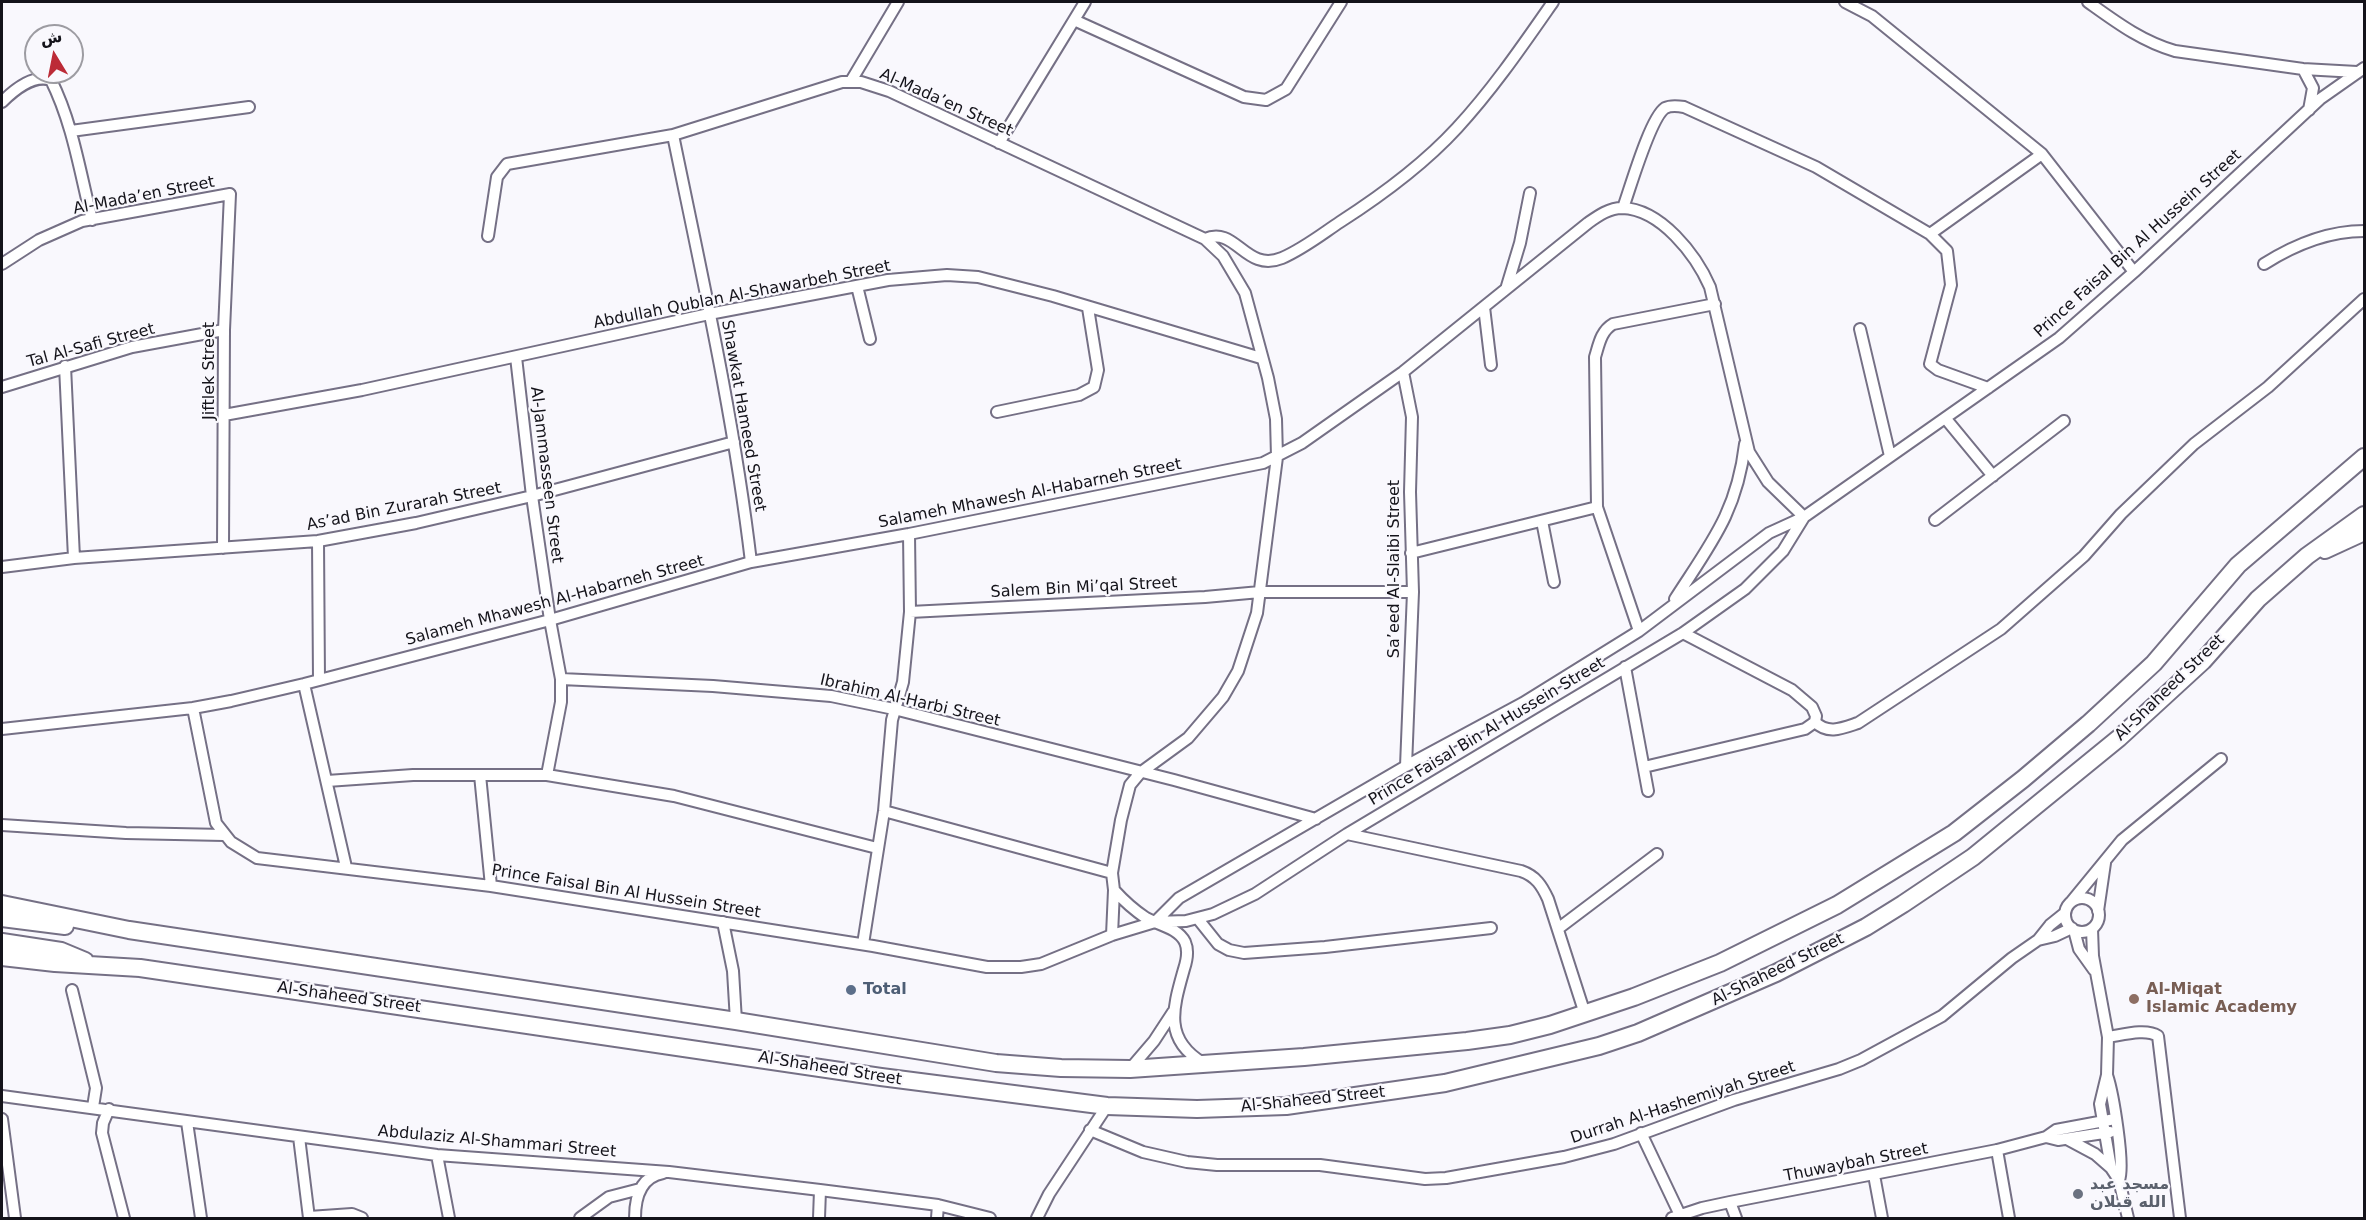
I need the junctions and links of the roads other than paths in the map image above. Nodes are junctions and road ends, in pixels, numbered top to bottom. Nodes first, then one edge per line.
1 (897, 2) edge
2 (1085, 2) edge
3 (1341, 2) edge
4 (1553, 2) edge
5 (1845, 2) edge
6 (2088, 2) edge
7 (1074, 20) junction
8 (2303, 69) junction
9 (2362, 71) edge
10 (851, 81) junction
11 (2, 102) edge
12 (249, 107) dead end
13 (2309, 110) junction
14 (71, 131) junction
15 (673, 135) junction
16 (999, 143) junction
17 (2042, 154) junction
18 (1530, 193) dead end
19 (230, 194) joint
20 (1623, 208) junction
21 (92, 220) junction
22 (2364, 231) edge
23 (1930, 234) junction
24 (488, 236) dead end
25 (1205, 239) junction
26 (2, 264) edge
27 (2264, 264) dead end
28 (2134, 272) junction
29 (857, 286) junction
30 (1507, 288) junction
31 (2364, 299) edge
32 (1714, 304) junction
33 (1484, 307) junction
34 (1088, 308) junction
35 (709, 314) junction
36 (1860, 329) dead end
37 (224, 330) junction
38 (870, 339) dead end
39 (516, 357) junction
40 (1262, 358) junction
41 (1491, 365) dead end
42 (65, 366) junction
43 (1403, 372) junction
44 (2, 387) edge
45 (1988, 388) junction
46 (997, 412) dead end
47 (224, 415) junction
48 (1946, 419) junction
49 (2064, 421) dead end
50 (1746, 440) junction
51 (734, 442) junction
52 (1890, 456) junction
53 (2364, 457) edge
54 (1277, 458) junction
55 (1993, 476) junction
56 (532, 496) junction
57 (1597, 507) junction
58 (2364, 515) edge
59 (1804, 517) junction
60 (1935, 520) dead end
61 (1542, 521) junction
62 (2364, 532) edge
63 (909, 534) junction
64 (318, 541) junction
65 (223, 548) junction
66 (1411, 553) junction
67 (2307, 556) junction
68 (74, 558) junction
69 (751, 562) junction
70 (2, 567) edge
71 (1554, 582) dead end
72 (1260, 592) junction
73 (1413, 592) junction
74 (1670, 606) junction
75 (910, 612) junction
76 (550, 620) junction
77 (1640, 631) junction
78 (1683, 633) junction
79 (1625, 667) junction
80 (561, 679) junction
81 (319, 680) junction
82 (304, 684) junction
83 (193, 708) junction
84 (894, 709) junction
85 (1815, 722) junction
86 (2, 729) edge
87 (2221, 759) dead end
88 (1406, 766) junction
89 (1644, 768) junction
90 (1140, 773) junction
91 (547, 774) junction
92 (480, 775) junction
93 (327, 780) junction
94 (1648, 791) dead end
95 (884, 811) junction
96 (1316, 819) junction
97 (2, 825) edge
98 (1347, 834) junction
99 (224, 835) junction
100 (877, 848) junction
101 (1657, 854) dead end
102 (2106, 860) junction
103 (346, 867) junction
104 (1112, 873) junction
105 (491, 886) junction
106 (1114, 890) junction
107 (2072, 901) junction
108 (2, 904) edge
109 (2098, 911) junction
110 (2065, 913) junction
111 (2, 918) edge
112 (1198, 919) junction
113 (723, 922) junction
114 (1155, 922) junction
115 (1491, 928) dead end
116 (1559, 928) junction
117 (2073, 929) junction
118 (2092, 929) junction
119 (129, 930) junction
120 (1112, 935) junction
121 (2038, 940) junction
122 (2, 942) edge
123 (864, 944) junction
124 (2, 957) edge
125 (91, 964) junction
126 (2096, 973) junction
127 (72, 990) dead end
128 (1174, 1009) junction
129 (1585, 1014) junction
130 (736, 1021) junction
131 (2108, 1037) junction
132 (1203, 1063) junction
133 (1130, 1069) junction
134 (2107, 1075) junction
135 (2, 1096) edge
136 (1107, 1106) junction
137 (93, 1107) junction
138 (109, 1109) junction
139 (2, 1119) edge
140 (2115, 1119) junction
141 (2103, 1121) junction
142 (187, 1122) junction
143 (1090, 1130) junction
144 (2117, 1131) junction
145 (2105, 1133) junction
146 (1641, 1134) junction
147 (298, 1137) junction
148 (2046, 1137) junction
149 (2067, 1139) junction
150 (1997, 1150) junction
151 (437, 1155) junction
152 (2111, 1168) junction
153 (669, 1172) junction
154 (1874, 1175) junction
155 (2119, 1180) junction
156 (640, 1189) junction
157 (820, 1190) junction
158 (1730, 1202) junction
159 (938, 1205) junction
160 (1676, 1216) edge
161 (15, 1218) edge
162 (124, 1218) edge
163 (201, 1218) edge
164 (309, 1218) edge
165 (362, 1218) edge
166 (449, 1218) edge
167 (580, 1218) edge
168 (635, 1218) edge
169 (819, 1218) edge
170 (937, 1218) edge
171 (990, 1218) edge
172 (1037, 1218) edge
173 (1736, 1218) edge
174 (1882, 1218) edge
175 (2010, 1218) edge
176 (2128, 1218) edge
177 (2180, 1218) edge

1 - 10 street
2 - 7 street
3 - 7 street
4 - 25 street
5 - 17 street
6 - 8 street
7 - 16 street
8 - 9 street
8 - 13 street
9 - 13 street, Prince Faisal Bin Al Hussein Street
10 - 15 street, Al-Mada’en Street
10 - 16 street, Al-Mada’en Street
11 - 14 street
12 - 14 street
13 - 28 street, Prince Faisal Bin Al Hussein Street
14 - 21 street
15 - 24 street, Al-Mada’en Street
15 - 35 street, Shawkat Hameed Street
16 - 25 street, Al-Mada’en Street
17 - 23 street
17 - 28 street
18 - 30 street
19 - 21 street, Al-Mada’en Street
19 - 37 street, Jiftlek Street
20 - 23 street
20 - 30 street, Salameh Mhawesh Al-Habarneh Street
20 - 32 street
21 - 26 street, Al-Mada’en Street
22 - 27 street
23 - 45 street
25 - 40 street, Al-Mada’en Street
28 - 45 street, Prince Faisal Bin Al Hussein Street
29 - 34 street, Abdullah Qublan Al-Shawarbeh Street
29 - 35 street, Abdullah Qublan Al-Shawarbeh Street
29 - 38 street
30 - 33 street, Salameh Mhawesh Al-Habarneh Street
31 - 85 street
32 - 50 street
32 - 57 street
33 - 41 street
33 - 43 street, Salameh Mhawesh Al-Habarneh Street
34 - 40 street, Abdullah Qublan Al-Shawarbeh Street
34 - 46 street
35 - 39 street, Abdullah Qublan Al-Shawarbeh Street
35 - 51 street, Shawkat Hameed Street
36 - 52 street
37 - 42 street, Tal Al-Safi Street
37 - 47 street, Jiftlek Street
39 - 47 street, Abdullah Qublan Al-Shawarbeh Street
39 - 56 street, Al-Jammasseen Street
40 - 54 street, Al-Mada’en Street
42 - 44 street, Tal Al-Safi Street
42 - 68 street
43 - 54 street, Salameh Mhawesh Al-Habarneh Street
43 - 66 street, Sa’eed Al-Slaibi Street
45 - 48 street, Prince Faisal Bin Al Hussein Street
47 - 65 street, Jiftlek Street
48 - 52 street, Prince Faisal Bin Al Hussein Street
48 - 55 street
49 - 55 street
50 - 59 street
50 - 74 street
51 - 56 street, As’ad Bin Zurarah Street
51 - 69 street, Shawkat Hameed Street
52 - 59 street, Prince Faisal Bin Al Hussein Street
53 - 129 highway, Al-Shaheed Street
54 - 63 street, Salameh Mhawesh Al-Habarneh Street
54 - 72 street, Al-Mada’en Street
55 - 60 street
56 - 64 street, As’ad Bin Zurarah Street
56 - 76 street, Al-Jammasseen Street
57 - 61 street
57 - 77 street
58 - 67 highway, Al-Shaheed Street
59 - 74 street, Prince Faisal Bin Al Hussein Street
59 - 78 street, Prince Faisal Bin Al Hussein Street
61 - 66 street
61 - 71 street
62 - 67 highway
63 - 69 street, Salameh Mhawesh Al-Habarneh Street
63 - 75 street
64 - 65 street, As’ad Bin Zurarah Street
64 - 81 street
65 - 68 street, As’ad Bin Zurarah Street
66 - 73 street, Sa’eed Al-Slaibi Street
67 - 136 highway, Al-Shaheed Street
68 - 70 street, As’ad Bin Zurarah Street
69 - 76 street, Salameh Mhawesh Al-Habarneh Street
72 - 73 street, Salem Bin Mi’qal Street
72 - 75 street, Salem Bin Mi’qal Street
72 - 90 street, Al-Mada’en Street
73 - 88 street, Sa’eed Al-Slaibi Street
74 - 77 street, Prince Faisal Bin Al Hussein Street
75 - 84 street
76 - 80 street, Al-Jammasseen Street
76 - 81 street, Salameh Mhawesh Al-Habarneh Street
77 - 88 street, Prince Faisal Bin Al Hussein Street
78 - 79 street, Prince Faisal Bin Al Hussein Street
78 - 85 street
79 - 89 street
79 - 98 street, Prince Faisal Bin Al Hussein Street
80 - 84 street, Ibrahim Al-Harbi Street
80 - 91 street, Al-Jammasseen Street
81 - 82 street, Salameh Mhawesh Al-Habarneh Street
82 - 83 street, Salameh Mhawesh Al-Habarneh Street
82 - 93 street
83 - 86 street, Salameh Mhawesh Al-Habarneh Street
83 - 99 street, Prince Faisal Bin Al Hussein Street
84 - 90 street, Ibrahim Al-Harbi Street
84 - 95 street
85 - 89 street
87 - 102 street
88 - 96 street, Prince Faisal Bin Al Hussein Street
89 - 94 street
90 - 96 street, Ibrahim Al-Harbi Street
90 - 104 street
91 - 92 street
91 - 100 street
92 - 93 street
92 - 105 street
93 - 103 street
95 - 100 street
95 - 104 street
96 - 114 street, Prince Faisal Bin Al Hussein Street
97 - 99 street
98 - 112 street, Prince Faisal Bin Al Hussein Street
98 - 116 street
99 - 103 street, Prince Faisal Bin Al Hussein Street
100 - 123 street
101 - 116 street
102 - 107 street
102 - 109 street
103 - 105 street, Prince Faisal Bin Al Hussein Street
104 - 106 street
105 - 113 street, Prince Faisal Bin Al Hussein Street
106 - 114 street
106 - 120 street
107 - 109 street
107 - 110 street
108 - 119 highway, Al-Shaheed Street
109 - 118 street
110 - 117 street
110 - 121 street, Durrah Al-Hashemiyah Street
111 - 119 highway, Al-Shaheed Street
112 - 114 street, Prince Faisal Bin Al Hussein Street
112 - 115 street
113 - 123 street, Prince Faisal Bin Al Hussein Street
113 - 130 street
114 - 120 street, Prince Faisal Bin Al Hussein Street
114 - 128 street
116 - 129 street
117 - 118 street
117 - 121 street, Durrah Al-Hashemiyah Street
117 - 126 street
118 - 126 street
119 - 130 highway, Al-Shaheed Street
120 - 123 street, Prince Faisal Bin Al Hussein Street
121 - 146 street, Durrah Al-Hashemiyah Street
122 - 125 highway, Al-Shaheed Street
124 - 125 highway, Al-Shaheed Street
125 - 136 highway, Al-Shaheed Street
126 - 131 street
127 - 137 street
128 - 132 street
128 - 133 street
129 - 132 highway, Al-Shaheed Street
130 - 133 highway, Al-Shaheed Street
131 - 134 street
131 - 177 street
132 - 133 highway, Al-Shaheed Street
134 - 140 street
134 - 141 street
135 - 137 street, Abdulaziz Al-Shammari Street
136 - 143 street
137 - 138 street, Abdulaziz Al-Shammari Street
138 - 142 street, Abdulaziz Al-Shammari Street
138 - 162 street
139 - 161 street
140 - 141 street, Thuwaybah Street
140 - 144 street
141 - 145 street
141 - 148 street, Thuwaybah Street
142 - 147 street, Abdulaziz Al-Shammari Street
142 - 163 street
143 - 146 street, Durrah Al-Hashemiyah Street
143 - 172 street
144 - 145 street, Thuwaybah Street
144 - 155 street
145 - 149 street, Thuwaybah Street
145 - 152 street
146 - 160 street
147 - 151 street, Abdulaziz Al-Shammari Street
147 - 164 street
148 - 149 street, Thuwaybah Street
148 - 150 street, Thuwaybah Street
149 - 152 street
150 - 154 street, Thuwaybah Street
150 - 175 street
151 - 153 street, Abdulaziz Al-Shammari Street
151 - 166 street
152 - 155 street
153 - 156 street
153 - 157 street, Abdulaziz Al-Shammari Street
154 - 158 street, Thuwaybah Street
154 - 174 street
155 - 176 street
156 - 167 street
156 - 168 street
157 - 159 street, Abdulaziz Al-Shammari Street
157 - 169 street
158 - 160 street, Thuwaybah Street
158 - 173 street
159 - 170 street
159 - 171 street, Abdulaziz Al-Shammari Street
164 - 165 street

